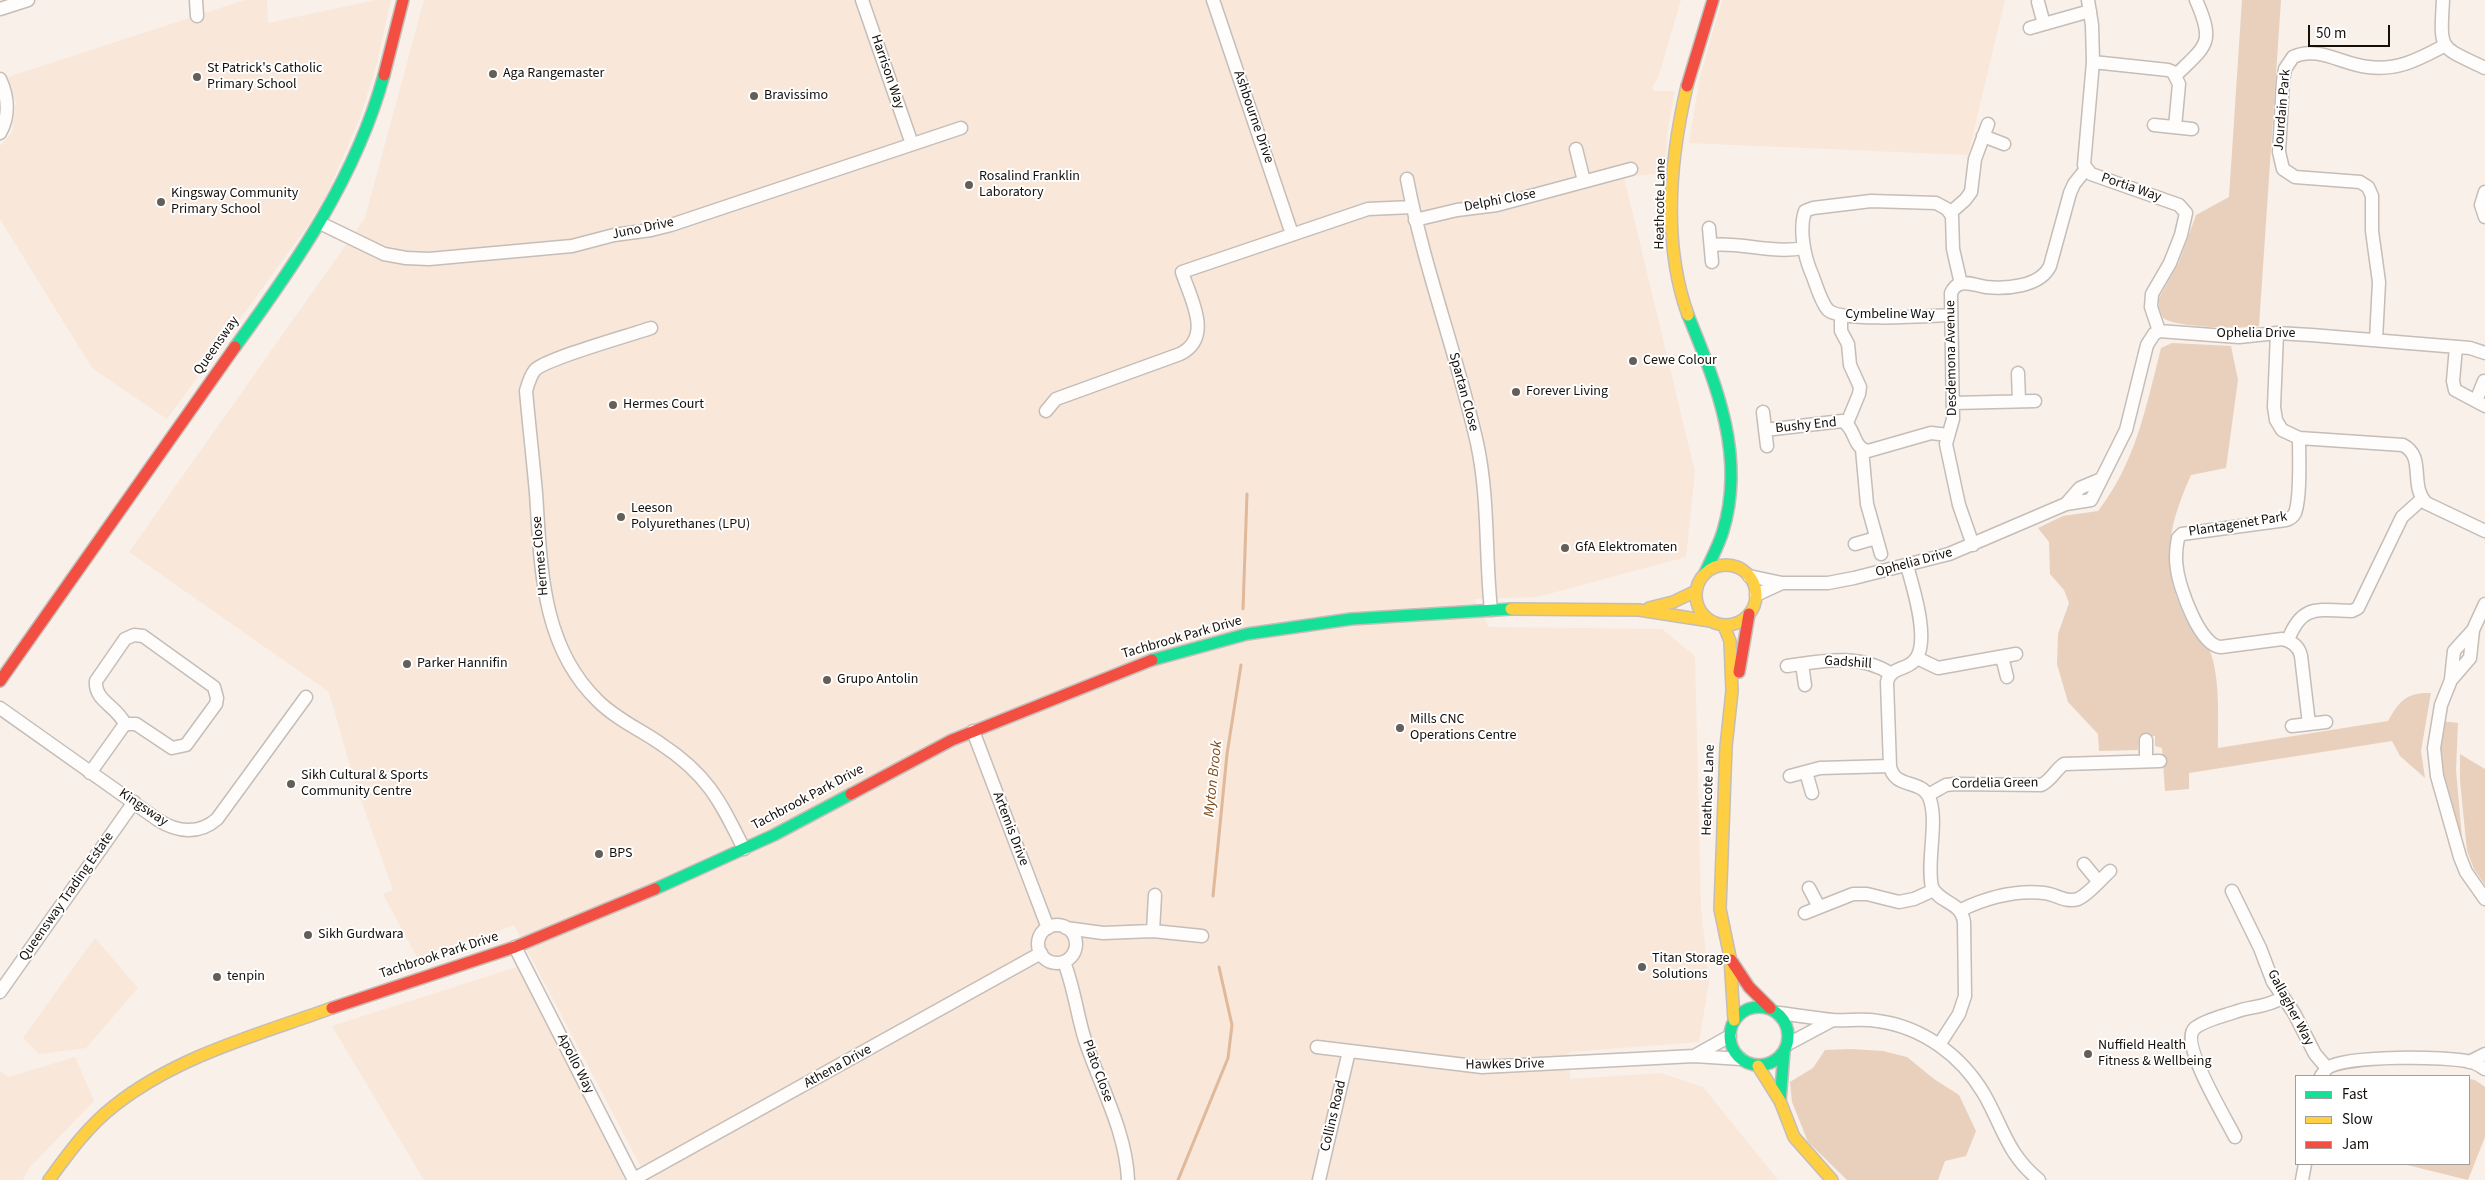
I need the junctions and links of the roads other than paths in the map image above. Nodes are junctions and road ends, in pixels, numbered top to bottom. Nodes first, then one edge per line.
1 (28, 0) edge
2 (196, 0) edge
3 (403, 0) edge
4 (862, 0) edge
5 (1213, 0) edge
6 (1713, 0) edge
7 (2196, 0) edge
8 (2443, 0) edge
9 (2038, 2) dead end
10 (2089, 6) edge
11 (0, 9) edge
12 (196, 16) dead end
13 (2044, 24) junction
14 (2030, 28) dead end
15 (2444, 46) junction
16 (2093, 62) junction
17 (2485, 68) edge
18 (2176, 76) junction
19 (0, 79) edge
20 (2154, 125) dead end
21 (2175, 127) junction
22 (961, 128) dead end
23 (2192, 128) dead end
24 (0, 133) edge
25 (912, 144) junction
26 (2004, 144) dead end
27 (1576, 150) dead end
28 (1631, 169) dead end
29 (2086, 170) junction
30 (1407, 179) dead end
31 (1584, 181) junction
32 (2485, 192) edge
33 (1412, 206) junction
34 (1950, 213) junction
35 (2485, 217) edge
36 (1415, 220) junction
37 (320, 223) junction
38 (1709, 228) dead end
39 (1292, 234) junction
40 (1711, 245) junction
41 (1804, 248) junction
42 (1712, 262) dead end
43 (1961, 284) junction
44 (1950, 315) junction
45 (1842, 316) junction
46 (651, 328) dead end
47 (2159, 331) junction
48 (2277, 334) junction
49 (2376, 340) junction
50 (2456, 347) junction
51 (2485, 353) edge
52 (2018, 373) dead end
53 (2484, 381) edge
54 (2019, 401) junction
55 (2035, 401) dead end
56 (1952, 402) junction
57 (2481, 403) edge
58 (1046, 411) dead end
59 (1763, 412) dead end
60 (1847, 423) junction
61 (1765, 430) junction
62 (1948, 435) junction
63 (2299, 438) junction
64 (1767, 446) dead end
65 (1862, 449) junction
66 (2422, 499) junction
67 (1725, 524) junction
68 (2485, 531) edge
69 (1876, 538) junction
70 (1855, 544) dead end
71 (1973, 545) junction
72 (1881, 554) dead end
73 (1734, 566) junction
74 (1907, 566) junction
75 (1705, 573) junction
76 (1749, 576) junction
77 (1782, 583) junction
78 (1696, 591) junction
79 (1756, 595) junction
80 (2485, 604) edge
81 (1492, 610) junction
82 (1639, 610) junction
83 (1749, 614) junction
84 (1710, 621) junction
85 (1724, 626) junction
86 (2288, 640) junction
87 (2016, 654) dead end
88 (2002, 657) junction
89 (1917, 658) junction
90 (1802, 664) junction
91 (1787, 666) dead end
92 (1891, 674) junction
93 (2007, 677) dead end
94 (0, 680) edge
95 (1805, 685) dead end
96 (1732, 691) junction
97 (306, 697) dead end
98 (0, 708) edge
99 (2326, 722) dead end
100 (125, 724) junction
101 (2309, 724) junction
102 (2292, 726) dead end
103 (973, 731) junction
104 (2146, 740) dead end
105 (2146, 761) junction
106 (2160, 761) dead end
107 (1890, 766) junction
108 (1806, 772) junction
109 (90, 773) junction
110 (1790, 776) dead end
111 (1812, 793) dead end
112 (1928, 795) junction
113 (134, 802) junction
114 (744, 849) junction
115 (2084, 864) dead end
116 (2110, 871) dead end
117 (2098, 881) junction
118 (1809, 888) dead end
119 (1934, 890) junction
120 (2232, 891) dead end
121 (1155, 895) dead end
122 (2485, 899) edge
123 (1819, 907) junction
124 (1961, 910) junction
125 (1805, 913) dead end
126 (1048, 928) junction
127 (1066, 928) junction
128 (1153, 931) junction
129 (1103, 933) junction
130 (1202, 936) dead end
131 (515, 947) junction
132 (1076, 947) junction
133 (1041, 953) junction
134 (1730, 957) junction
135 (1064, 962) junction
136 (0, 992) edge
137 (2282, 998) junction
138 (1774, 1011) junction
139 (1734, 1020) junction
140 (1833, 1020) junction
141 (1730, 1036) junction
142 (1939, 1045) junction
143 (1317, 1047) dead end
144 (1786, 1048) junction
145 (1349, 1051) junction
146 (2485, 1054) edge
147 (1694, 1056) junction
148 (1741, 1060) junction
149 (2469, 1062) junction
150 (1758, 1066) junction
151 (2485, 1069) edge
152 (2324, 1072) edge
153 (1780, 1101) junction
154 (2235, 1136) dead end
155 (2305, 1165) edge
156 (634, 1179) edge
157 (48, 1180) edge
158 (1128, 1180) edge
159 (1319, 1180) edge
160 (1832, 1180) edge
161 (2039, 1180) edge
162 (2302, 1180) edge

1 - 11 street
2 - 12 street
3 - 37 street, Queensway
4 - 25 street, Harrison Way
5 - 39 street, Ashbourne Drive
6 - 67 street, Heathcote Lane
7 - 18 street
8 - 15 street
9 - 13 street
10 - 13 street
10 - 16 street, Portia Way
13 - 14 street
15 - 17 street
15 - 49 street, Jourdain Park
16 - 18 street
16 - 29 street, Portia Way
18 - 21 street
19 - 24 street
20 - 21 street
21 - 23 street
22 - 25 street, Juno Drive
25 - 37 street, Juno Drive
26 - 34 street
27 - 31 street
28 - 31 street, Delphi Close
29 - 43 street, Desdemona Avenue
29 - 47 street, Portia Way
30 - 33 street, Spartan Close
31 - 36 street, Delphi Close
32 - 35 street
33 - 36 street, Spartan Close
33 - 39 street
34 - 41 street, Cymbeline Way
34 - 43 street
36 - 81 street, Spartan Close
37 - 94 street, Queensway
38 - 40 street
39 - 58 street
40 - 41 street
40 - 42 street
41 - 45 street, Cymbeline Way
43 - 44 street, Desdemona Avenue
44 - 45 street, Cymbeline Way
44 - 56 street, Desdemona Avenue
45 - 60 street
46 - 114 street, Hermes Close
47 - 48 street, Ophelia Drive
47 - 71 street, Ophelia Drive
48 - 49 street, Ophelia Drive
48 - 63 street
49 - 50 street, Ophelia Drive
50 - 51 street, Ophelia Drive
50 - 57 street
52 - 54 street
53 - 57 street
54 - 55 street
54 - 56 street
56 - 62 street, Desdemona Avenue
59 - 61 street, Bushy End
60 - 61 street, Bushy End
60 - 65 street, Bushy End
61 - 64 street, Bushy End
62 - 65 street
62 - 71 street, Desdemona Avenue
63 - 66 street
63 - 86 street, Plantagenet Park
65 - 69 street
66 - 68 street
66 - 86 street
67 - 73 street, Heathcote Lane
67 - 75 street, Heathcote Lane
69 - 70 street
69 - 72 street
71 - 74 street, Ophelia Drive
73 - 75 street
73 - 76 street
74 - 77 street, Ophelia Drive
74 - 89 street
75 - 78 street
76 - 77 street, Ophelia Drive
76 - 79 street
77 - 79 street, Ophelia Drive
78 - 82 street, Tachbrook Park Drive
78 - 84 street
79 - 83 street
80 - 122 street
81 - 82 street, Tachbrook Park Drive
81 - 103 street, Tachbrook Park Drive
82 - 84 street, Tachbrook Park Drive
83 - 85 street
83 - 96 street
84 - 85 street
85 - 96 street, Heathcote Lane
86 - 101 street
87 - 88 street
88 - 89 street
88 - 93 street
89 - 92 street
90 - 91 street, Gadshill
90 - 92 street, Gadshill
90 - 95 street, Gadshill
92 - 107 street
96 - 134 street, Heathcote Lane
97 - 113 street, Kingsway
98 - 109 street, Kingsway
99 - 101 street
100 - 100 street
100 - 109 street
101 - 102 street
103 - 114 street, Tachbrook Park Drive
103 - 126 street, Artemis Drive
104 - 105 street
105 - 106 street, Cordelia Green
105 - 112 street, Cordelia Green
107 - 108 street
107 - 112 street
108 - 110 street
108 - 111 street
109 - 113 street, Kingsway
112 - 119 street
113 - 136 street, Queensway Trading Estate
114 - 131 street, Tachbrook Park Drive
115 - 117 street
116 - 117 street
117 - 124 street
118 - 123 street
119 - 123 street
119 - 124 street
120 - 137 street, Gallagher Way
121 - 128 street
123 - 125 street
124 - 142 street
126 - 127 street
126 - 133 street
127 - 129 street
127 - 132 street
128 - 129 street
128 - 130 street
129 - 132 street
131 - 156 street, Apollo Way
131 - 157 street, Tachbrook Park Drive
132 - 135 street
133 - 135 street
133 - 156 street, Athena Drive
134 - 138 street, Heathcote Lane
134 - 139 street, Heathcote Lane
135 - 158 street, Plato Close
137 - 152 street, Gallagher Way
137 - 154 street
138 - 139 street
138 - 140 street
138 - 144 street
139 - 141 street
140 - 142 street
140 - 144 street
141 - 147 street, Hawkes Drive
141 - 148 street
142 - 161 street
143 - 145 street, Hawkes Drive
144 - 150 street
144 - 153 street
145 - 147 street, Hawkes Drive
145 - 159 street, Collins Road
146 - 149 street, Gallagher Way
147 - 148 street, Hawkes Drive
148 - 150 street
149 - 151 street, Gallagher Way
149 - 152 street, Gallagher Way
150 - 153 street
153 - 160 street
155 - 162 street

